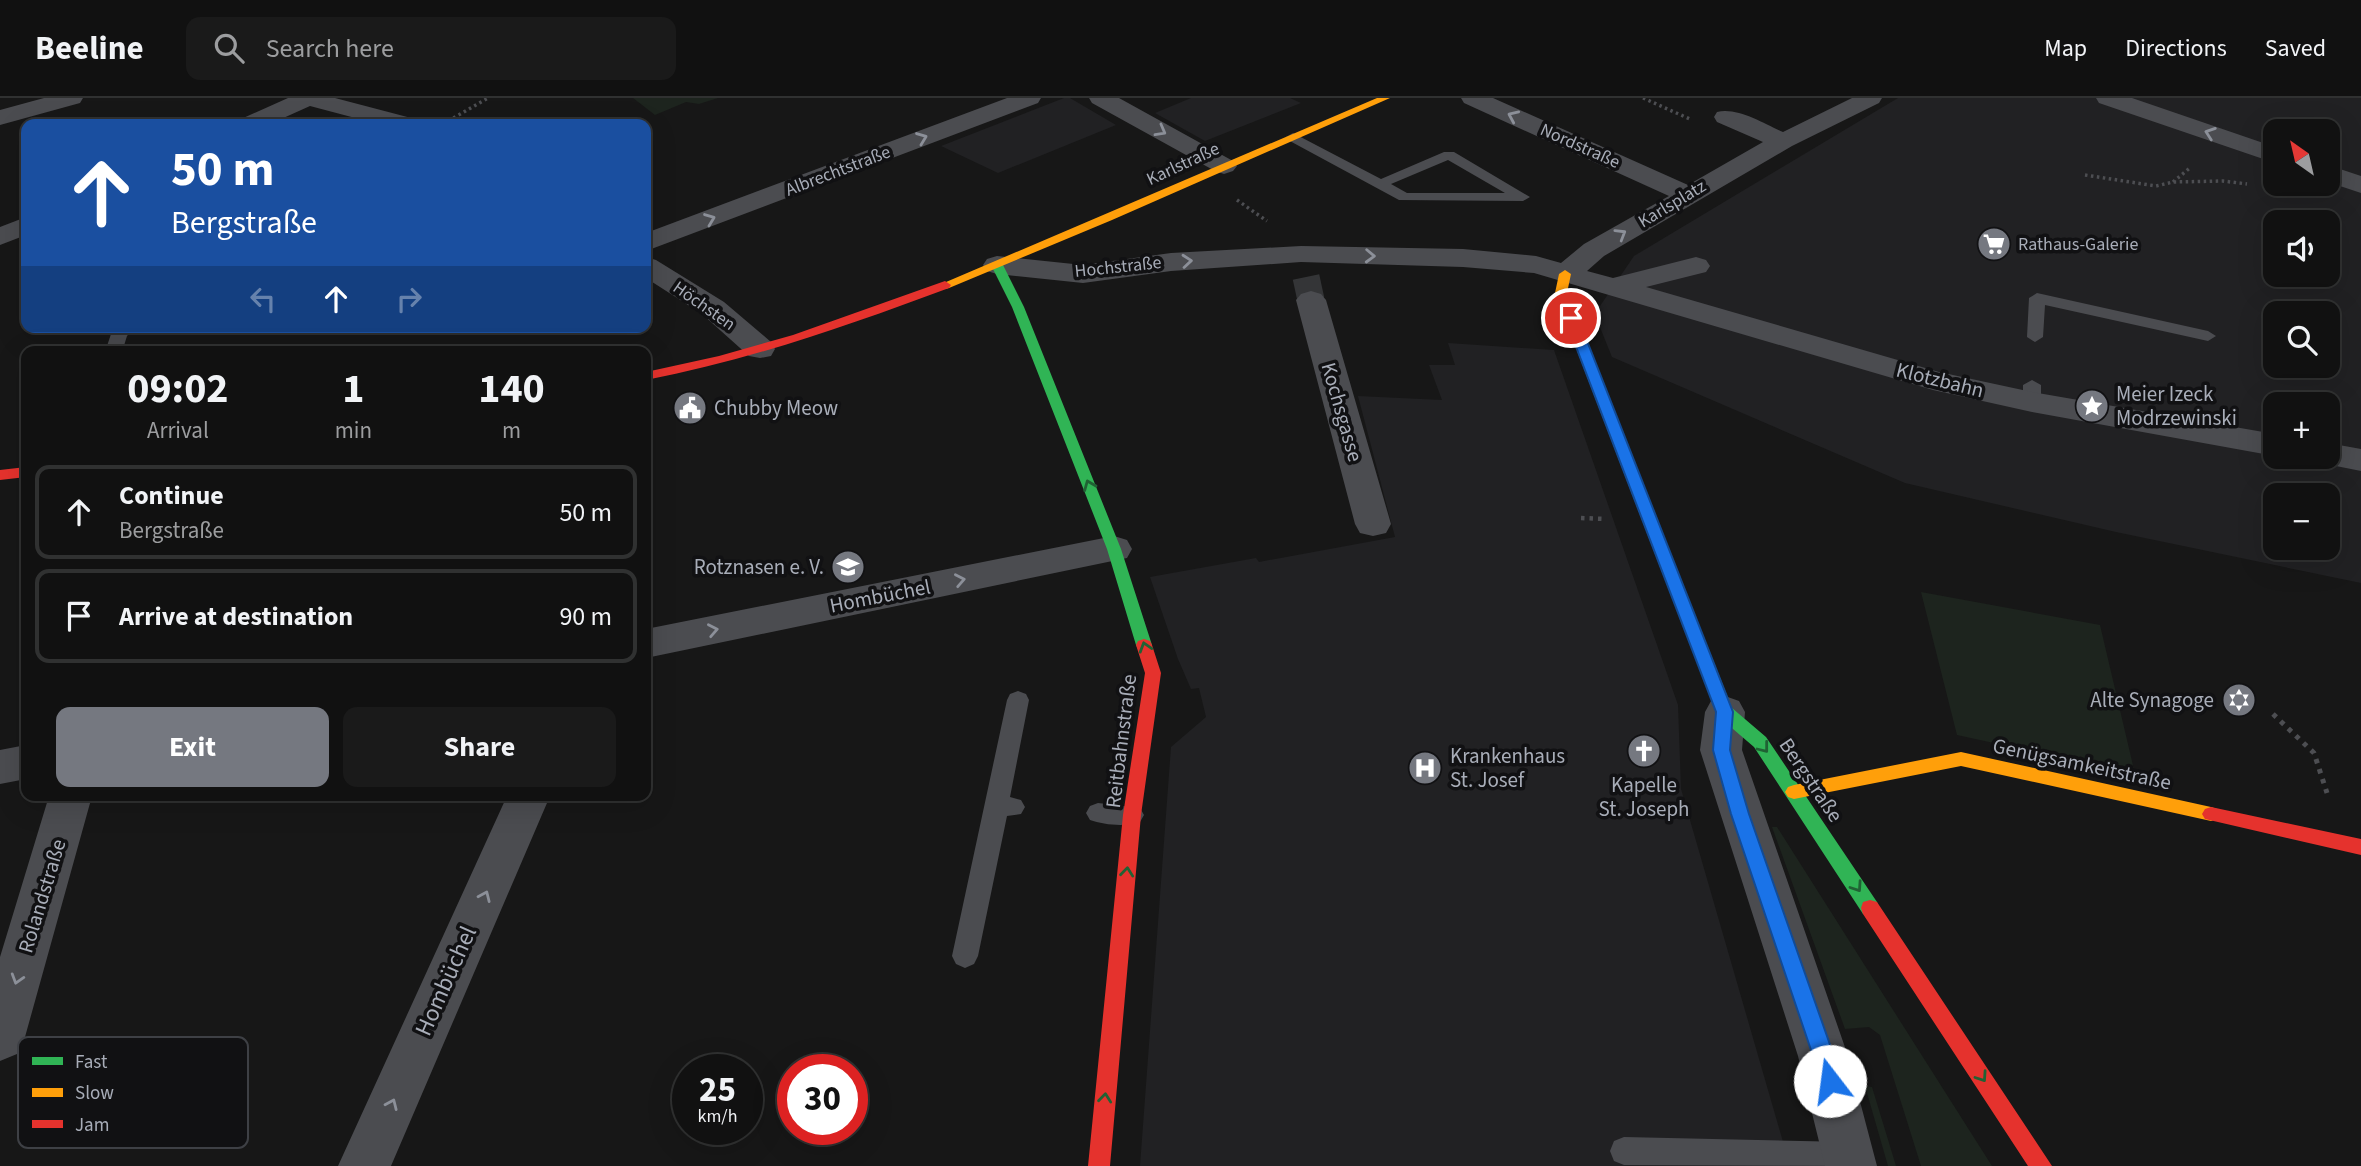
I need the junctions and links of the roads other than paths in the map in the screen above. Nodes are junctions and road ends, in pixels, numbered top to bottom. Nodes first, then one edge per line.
1 (71, 98) edge
2 (308, 98) edge
3 (1029, 98) edge
4 (1101, 98) edge
5 (1385, 98) edge
6 (1473, 98) edge
7 (1870, 98) edge
8 (2108, 98) edge
9 (1726, 117) dead end
10 (0, 118) edge
11 (261, 119) edge
12 (387, 119) edge
13 (1293, 137) junction
14 (1783, 141) junction
15 (2263, 151) edge
16 (1224, 166) junction
17 (2340, 178) edge
18 (1380, 184) junction
19 (2360, 185) edge
20 (1687, 194) junction
21 (21, 227) edge
22 (0, 237) edge
23 (651, 241) edge
24 (997, 265) junction
25 (1696, 266) dead end
26 (651, 270) edge
27 (1565, 274) junction
28 (1306, 277) junction
29 (1611, 287) junction
30 (2208, 336) dead end
31 (2035, 337) dead end
32 (760, 349) junction
33 (651, 375) edge
34 (2263, 442) edge
35 (2340, 456) edge
36 (2361, 460) edge
37 (21, 473) edge
38 (0, 475) edge
39 (1373, 524) dead end
40 (1114, 549) junction
41 (651, 643) edge
42 (1018, 700) dead end
43 (1725, 712) junction
44 (21, 763) edge
45 (0, 767) edge
46 (1794, 792) junction
47 (70, 801) edge
48 (527, 801) edge
49 (1098, 813) dead end
50 (1132, 815) junction
51 (2361, 846) edge
52 (965, 956) dead end
53 (0, 1037) edge
54 (1624, 1151) dead end
55 (1849, 1161) edge
56 (364, 1166) edge
57 (1099, 1166) edge
58 (2041, 1166) edge

1 - 10 street
2 - 11 street
2 - 12 street
23 -> 3 street, Albrechtstraße
4 -> 16 street
5 - 13 street, Karlstraße
20 -> 6 street, Nordstraße
7 - 14 street, Karlsplatz
15 -> 8 street
9 - 14 street
13 - 16 street, Karlstraße
13 - 18 lane
14 - 20 street, Karlsplatz
16 - 24 street, Karlstraße
17 - 19 street
18 - 18 lane
27 -> 20 street, Karlsplatz
21 - 22 street
24 -> 28 street, Hochstraße
24 - 32 street, Hochstraße
40 -> 24 street, Reitbahnstraße
25 - 29 street, Klotzbahn
26 - 32 street, Höchsten
28 -> 27 street, Hochstraße
27 - 29 street, Klotzbahn
27 - 43 street, Bergstraße
28 - 39 street, Kochsgasse
29 - 34 street, Klotzbahn
30 - 31 lane
32 - 33 street, Hochstraße
35 - 36 street
37 - 38 street
41 -> 40 street, Hombüchel
50 -> 40 street, Reitbahnstraße
42 - 52 lane
43 -> 46 street, Bergstraße
43 - 55 street
44 - 45 street
46 - 51 street, Genügsamkeitstraße
46 -> 58 street, Bergstraße
47 -> 53 street, Rolandstraße
56 -> 48 street, Hombüchel
49 - 50 lane
57 -> 50 street, Reitbahnstraße
54 - 55 lane

